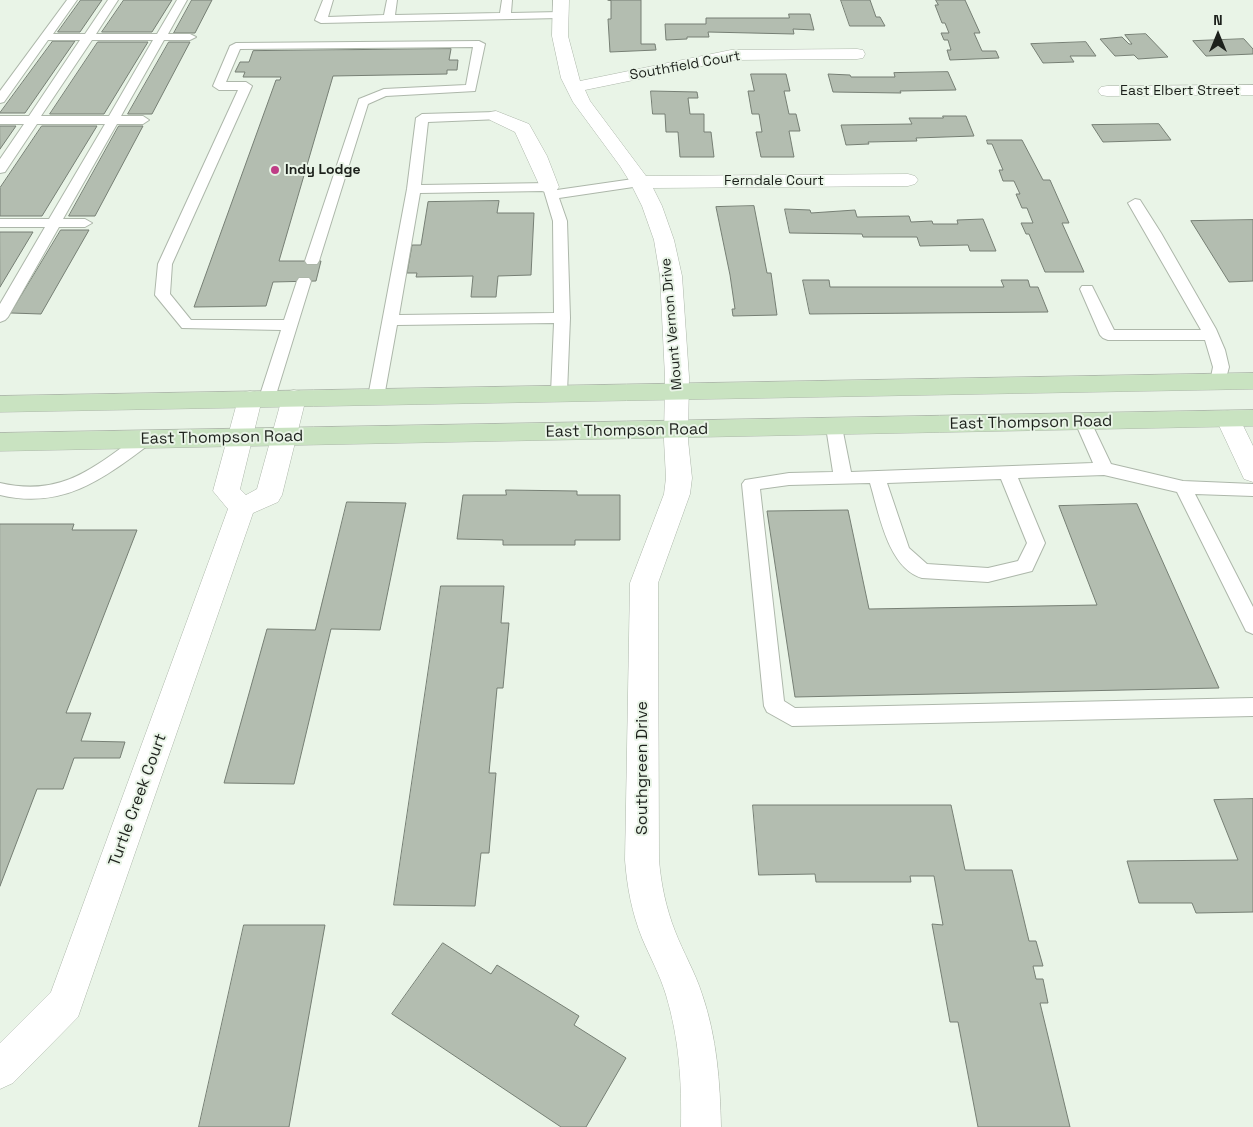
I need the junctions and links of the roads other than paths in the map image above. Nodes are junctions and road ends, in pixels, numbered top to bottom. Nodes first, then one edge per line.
1 (72, 0) edge
2 (113, 0) edge
3 (182, 0) edge
4 (328, 0) edge
5 (392, 0) edge
6 (507, 0) edge
7 (561, 8) edge
8 (505, 16) junction
9 (389, 18) junction
10 (45, 37) junction
11 (88, 37) junction
12 (160, 37) junction
13 (190, 37) dead end
14 (857, 54) dead end
15 (575, 87) junction
16 (1253, 90) edge
17 (1107, 91) dead end
18 (0, 99) edge
19 (496, 116) joint
20 (0, 120) edge
21 (33, 120) junction
22 (112, 120) junction
23 (142, 120) dead end
24 (0, 169) edge
25 (908, 180) dead end
26 (640, 182) junction
27 (414, 189) junction
28 (550, 191) junction
29 (1135, 203) dead end
30 (0, 223) edge
31 (53, 223) junction
32 (85, 223) dead end
33 (312, 261) dead end
34 (304, 281) dead end
35 (1087, 289) dead end
36 (0, 317) edge
37 (562, 318) junction
38 (390, 320) junction
39 (291, 325) junction
40 (1210, 335) junction
41 (1253, 381) edge
42 (1218, 382) junction
43 (559, 393) junction
44 (376, 397) junction
45 (294, 398) junction
46 (258, 399) junction
47 (0, 404) edge
48 (677, 409) junction
49 (1253, 418) edge
50 (1228, 419) junction
51 (1083, 422) junction
52 (834, 427) junction
53 (284, 437) junction
54 (239, 438) junction
55 (145, 439) junction
56 (0, 442) edge
57 (1104, 469) junction
58 (1007, 472) junction
59 (1253, 473) edge
60 (876, 476) junction
61 (843, 478) junction
62 (1183, 487) junction
63 (0, 489) edge
64 (1253, 490) edge
65 (242, 507) junction
66 (1253, 626) edge
67 (1253, 707) edge
68 (0, 1070) edge
69 (701, 1127) edge

1 - 10 lane
2 - 11 lane
3 - 12 lane
4 - 9 lane
5 - 9 lane
6 - 8 lane
7 - 8 lane
7 - 15 street, Mount Vernon Drive
8 - 9 lane
10 - 11 lane
10 - 18 lane
11 - 12 lane
11 - 21 lane
12 - 13 lane
12 - 22 lane
14 - 15 street, Southfield Court
15 - 26 street, Mount Vernon Drive
16 - 17 street, East Elbert Street
19 - 27 lane
19 - 28 street
20 - 21 lane
21 - 22 lane
21 - 24 lane
22 - 23 lane
22 - 31 lane
25 - 26 street, Ferndale Court
26 - 28 lane
26 - 48 street, Mount Vernon Drive
27 - 28 lane
27 - 38 lane
28 - 37 lane
29 - 40 lane
30 - 31 lane
31 - 32 lane
31 - 36 lane
33 - 39 lane
34 - 39 lane
35 - 40 lane
37 - 38 lane
37 - 43 lane
38 - 44 lane
39 - 46 lane
40 - 42 lane
41 - 42 main road, East Thompson Road
42 - 48 main road, East Thompson Road
42 - 50 main road
43 - 44 main road, East Thompson Road
43 - 48 main road, East Thompson Road
44 - 45 main road, East Thompson Road
45 - 46 main road, East Thompson Road
45 - 53 street
46 - 47 main road, East Thompson Road
46 - 54 street
48 - 52 main road, East Thompson Road
48 - 53 main road, East Thompson Road
48 - 69 street, Southgreen Drive
49 - 50 main road, East Thompson Road
50 - 51 main road, East Thompson Road
50 - 59 street
51 - 52 main road, East Thompson Road
51 - 57 lane
52 - 61 lane
53 - 54 main road, East Thompson Road
53 - 65 street
54 - 55 main road, East Thompson Road
54 - 65 street
55 - 56 main road, East Thompson Road
55 - 63 lane
57 - 58 lane
57 - 62 lane
58 - 60 lane
58 - 60 lane
60 - 61 lane
61 - 67 lane
62 - 64 lane
62 - 66 lane
65 - 68 street, Turtle Creek Court

